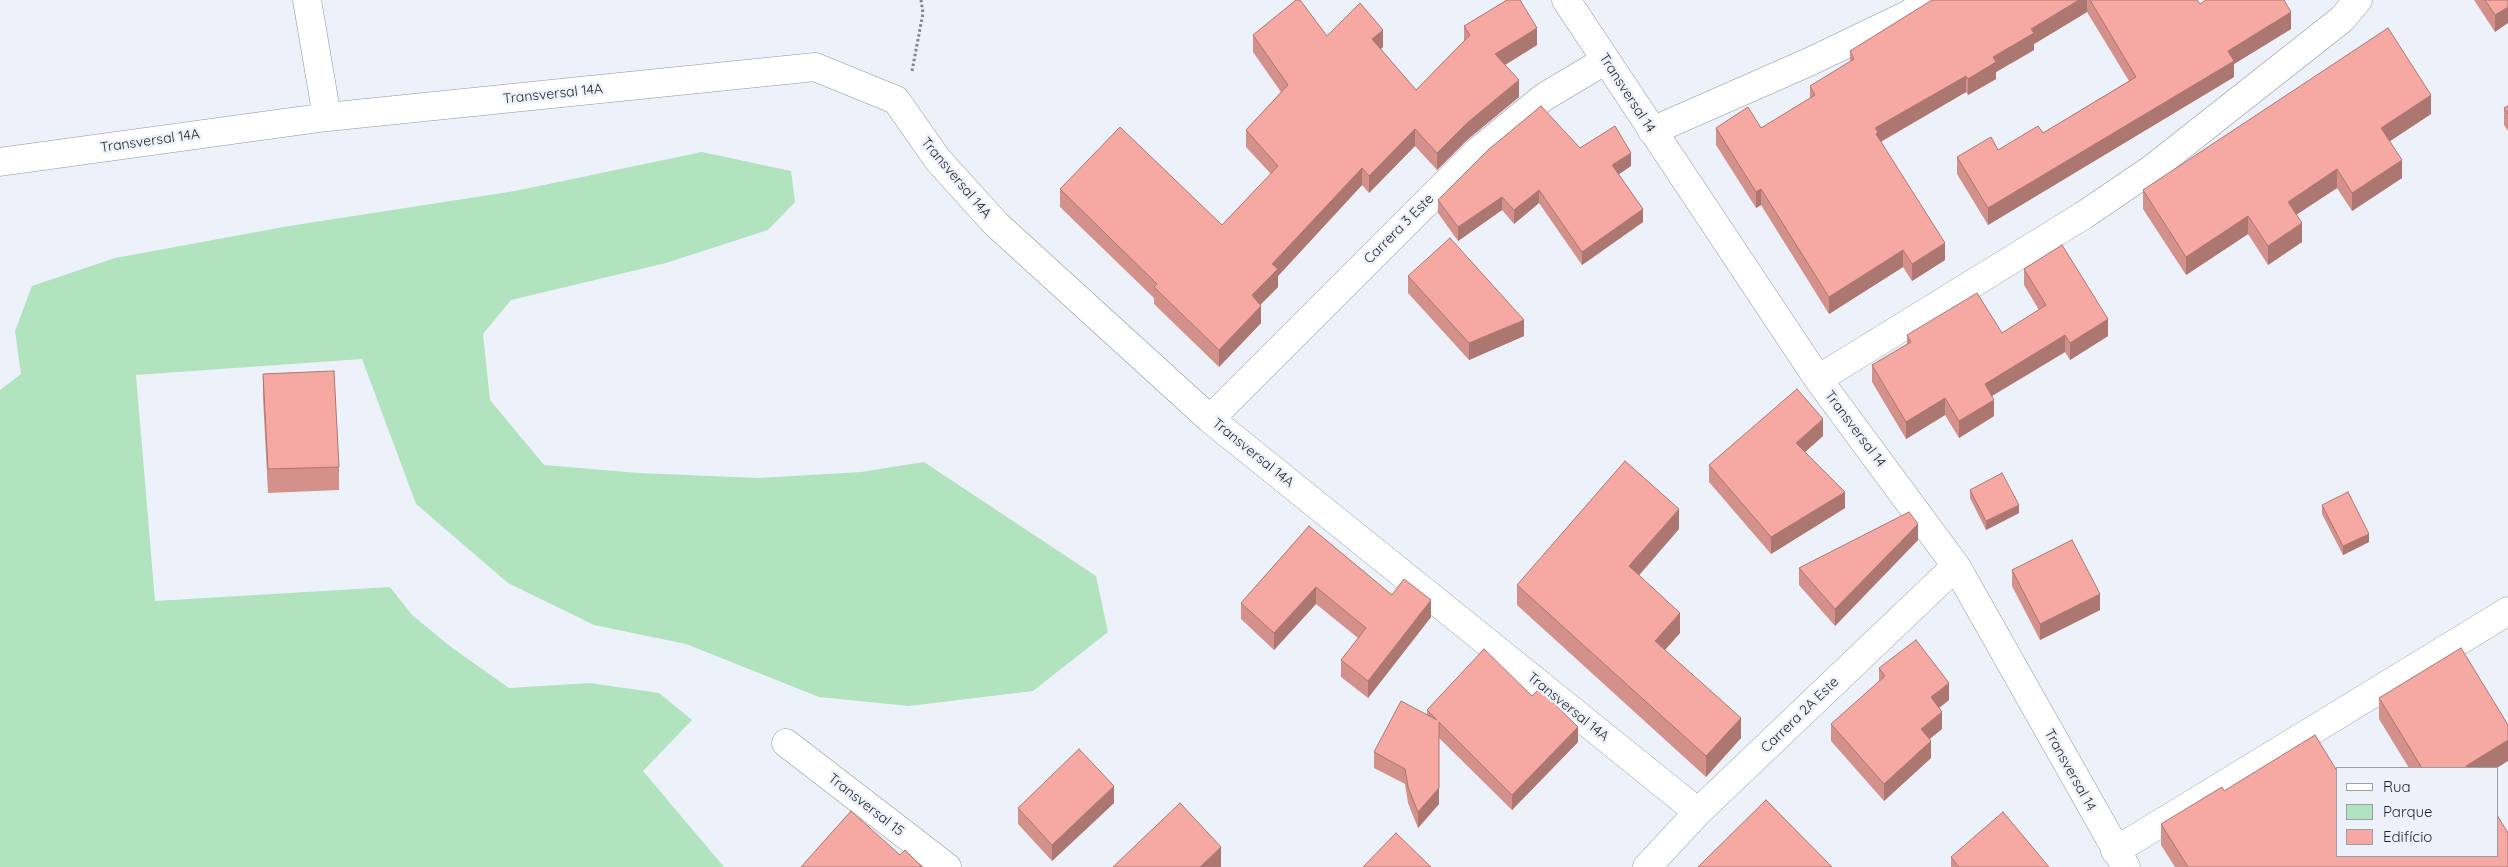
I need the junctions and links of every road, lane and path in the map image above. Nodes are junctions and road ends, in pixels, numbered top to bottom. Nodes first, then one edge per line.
1 (307, 0) edge
2 (921, 0) edge
3 (1566, 0) edge
4 (1932, 0) edge
5 (2358, 0) edge
6 (1606, 60) junction
7 (896, 100) junction
8 (327, 118) junction
9 (1652, 131) junction
10 (0, 162) edge
11 (1818, 379) junction
12 (1210, 419) junction
13 (1956, 566) junction
14 (2508, 610) edge
15 (786, 743) dead end
16 (1698, 812) junction
17 (2121, 859) edge
18 (947, 867) edge
19 (1647, 867) edge

1 - 8 street
2 - 7 path
3 - 6 street, Transversal 14
4 - 9 street
5 - 11 street
6 - 9 street, Transversal 14
6 - 12 street, Carrera 3 Este
7 - 8 street, Transversal 14A
7 - 12 street, Transversal 14A
8 - 10 street, Transversal 14A
9 - 11 street, Transversal 14
11 - 13 street, Transversal 14
12 - 16 street, Transversal 14A
13 - 16 street, Carrera 2A Este
13 - 17 street, Transversal 14
14 - 17 street
15 - 18 street, Transversal 15
16 - 19 street, Carrera 2A Este

